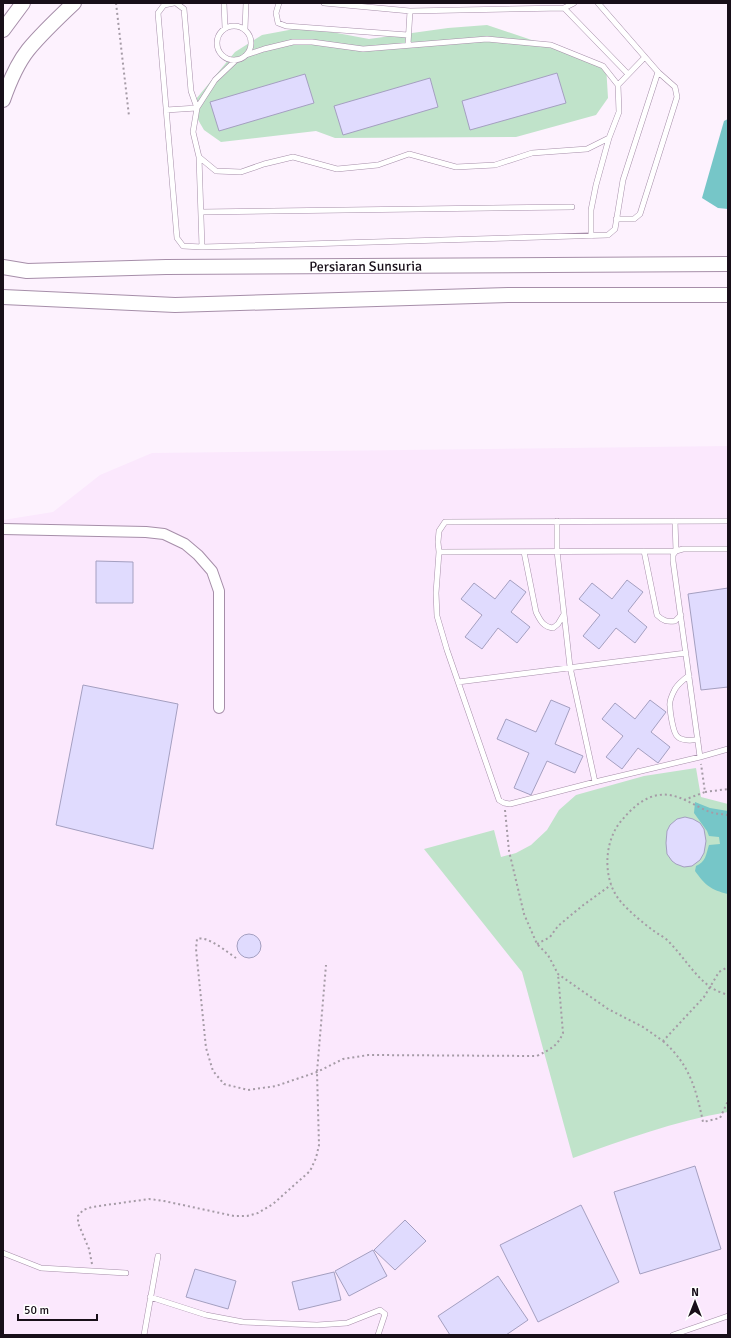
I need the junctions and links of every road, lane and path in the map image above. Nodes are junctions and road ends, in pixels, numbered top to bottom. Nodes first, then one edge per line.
1 (23, 3) edge
2 (74, 3) edge
3 (87, 3) edge
4 (116, 3) edge
5 (175, 3) edge
6 (224, 3) edge
7 (246, 3) edge
8 (279, 3) edge
9 (324, 3) edge
10 (574, 3) edge
11 (598, 3) edge
12 (564, 8) junction
13 (410, 11) junction
14 (49, 27) junction
15 (225, 28) junction
16 (245, 29) junction
17 (3, 30) edge
18 (408, 35) junction
19 (408, 44) junction
20 (246, 55) junction
21 (645, 56) junction
22 (236, 60) junction
23 (658, 72) junction
24 (628, 73) junction
25 (618, 85) junction
26 (3, 100) edge
27 (197, 108) junction
28 (166, 110) junction
29 (129, 116) dead end
30 (609, 138) junction
31 (199, 157) junction
32 (572, 208) dead end
33 (201, 212) junction
34 (616, 219) junction
35 (591, 236) junction
36 (202, 247) junction
37 (728, 264) edge
38 (3, 267) edge
39 (728, 295) edge
40 (3, 297) edge
41 (557, 521) junction
42 (675, 521) junction
43 (728, 521) edge
44 (3, 529) edge
45 (728, 549) edge
46 (557, 551) junction
47 (644, 551) junction
48 (676, 551) junction
49 (439, 552) junction
50 (524, 552) junction
51 (564, 614) junction
52 (681, 615) junction
53 (686, 653) junction
54 (570, 667) junction
55 (689, 675) junction
56 (458, 682) junction
57 (219, 708) dead end
58 (698, 739) junction
59 (728, 749) edge
60 (700, 758) junction
61 (595, 782) junction
62 (728, 789) edge
63 (705, 792) junction
64 (684, 800) junction
65 (504, 803) junction
66 (728, 815) edge
67 (611, 886) junction
68 (537, 944) junction
69 (236, 958) dead end
70 (326, 965) dead end
71 (728, 967) edge
72 (558, 974) junction
73 (710, 987) junction
74 (728, 995) edge
75 (663, 1041) junction
76 (317, 1072) junction
77 (728, 1101) edge
78 (3, 1253) edge
79 (158, 1256) dead end
80 (94, 1271) junction
81 (126, 1273) dead end
82 (150, 1297) junction
83 (728, 1316) edge
84 (144, 1335) edge
85 (378, 1335) edge
86 (672, 1335) edge

1 - 17 street
2 - 14 street
3 - 14 street
4 - 29 path
5 - 27 lane
5 - 28 lane
6 - 15 lane
7 - 16 lane
8 - 18 lane
9 - 13 lane
10 - 12 lane
11 - 21 lane
12 - 13 lane
12 - 24 lane
13 - 18 lane
14 - 26 street
15 - 16 lane
15 - 22 lane
16 - 20 lane
18 - 19 lane
19 - 20 lane
19 - 25 lane
20 - 22 lane
21 - 23 lane
21 - 24 lane
22 - 27 lane
23 - 34 lane
23 - 34 lane
24 - 25 lane
25 - 30 lane
27 - 28 lane
27 - 31 lane
28 - 36 lane
30 - 31 lane
30 - 35 lane
31 - 33 lane
32 - 33 lane
33 - 36 lane
34 - 35 lane
35 - 36 lane
37 - 38 street, Persiaran Sunsuria
39 - 40 street
41 - 42 lane
41 - 46 lane
41 - 49 lane
42 - 43 lane
42 - 48 lane
44 - 57 street
45 - 48 lane
46 - 47 lane
46 - 50 lane
46 - 51 lane
47 - 48 lane
47 - 52 lane
48 - 52 lane
49 - 50 lane
49 - 56 lane
50 - 51 lane
51 - 54 lane
52 - 53 lane
53 - 54 lane
53 - 55 lane
54 - 56 lane
54 - 61 lane
55 - 58 lane
55 - 58 lane
56 - 65 lane
58 - 60 lane
59 - 60 lane
60 - 61 lane
60 - 63 path
61 - 65 lane
62 - 63 path
63 - 64 path
64 - 66 path
64 - 67 path
65 - 68 path
67 - 68 path
67 - 73 path
68 - 72 path
69 - 76 path
70 - 76 path
71 - 73 path
72 - 75 path
72 - 76 path
73 - 74 path
73 - 75 path
75 - 77 path
76 - 80 path
78 - 80 lane
79 - 82 lane
80 - 81 lane
82 - 84 lane
82 - 85 lane
83 - 86 lane

